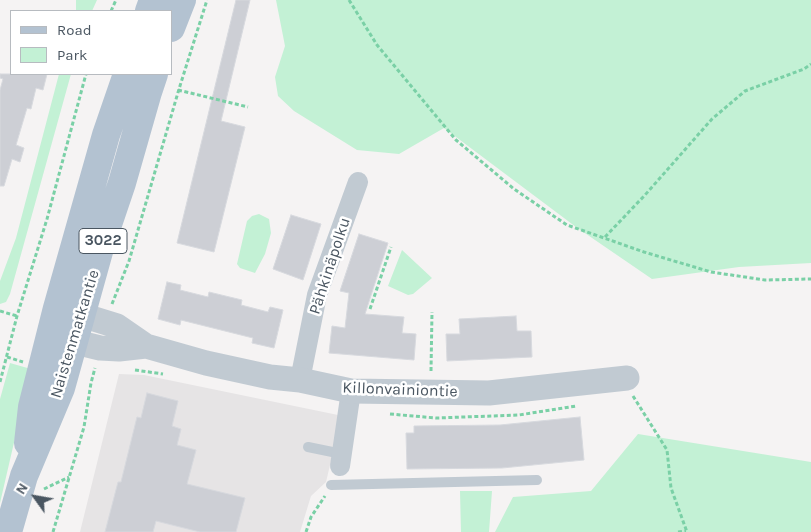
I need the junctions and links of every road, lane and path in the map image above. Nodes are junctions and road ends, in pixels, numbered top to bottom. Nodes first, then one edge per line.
1 (182, 0) edge
2 (207, 0) edge
3 (349, 0) edge
4 (172, 25) edge
5 (811, 64) edge
6 (86, 75) edge
7 (127, 75) edge
8 (154, 75) edge
9 (178, 90) junction
10 (248, 107) dead end
11 (358, 182) dead end
12 (604, 237) junction
13 (391, 247) dead end
14 (811, 278) edge
15 (370, 309) dead end
16 (95, 310) junction
17 (0, 311) edge
18 (432, 312) dead end
19 (17, 316) junction
20 (62, 339) junction
21 (146, 346) junction
22 (100, 348) junction
23 (433, 372) dead end
24 (620, 378) joint
25 (300, 380) junction
26 (0, 382) edge
27 (351, 391) junction
28 (308, 447) dead end
29 (341, 460) joint
30 (69, 477) junction
31 (536, 480) dead end
32 (33, 483) junction
33 (331, 486) joint
34 (686, 531) edge
35 (8, 532) edge
36 (54, 532) edge
37 (306, 532) edge
38 (678, 532) edge

1 - 4 main road
2 - 9 path
3 - 12 path
5 - 12 path
6 - 19 path
7 - 16 main road, Naistenmatkantie / 3022
8 - 16 main road, Naistenmatkantie / 3022
9 - 10 path
9 - 16 path
11 - 25 street, Pähkinäpolku
12 - 14 path
13 - 15 path
16 - 20 main road, Naistenmatkantie / 3022
16 - 21 street, Killonvainiontie
17 - 19 path
18 - 23 path
19 - 26 path
20 - 22 street, Killonvainiontie
20 - 32 main road, Naistenmatkantie / 3022
21 - 22 street, Killonvainiontie
21 - 25 street, Killonvainiontie
22 - 30 path
24 - 27 street, Killonvainiontie
24 - 34 path
25 - 27 street, Killonvainiontie
27 - 29 street
28 - 29 lane
30 - 32 path
30 - 36 path
31 - 33 lane
32 - 35 main road, Naistenmatkantie / 3022
33 - 37 path
34 - 38 path

